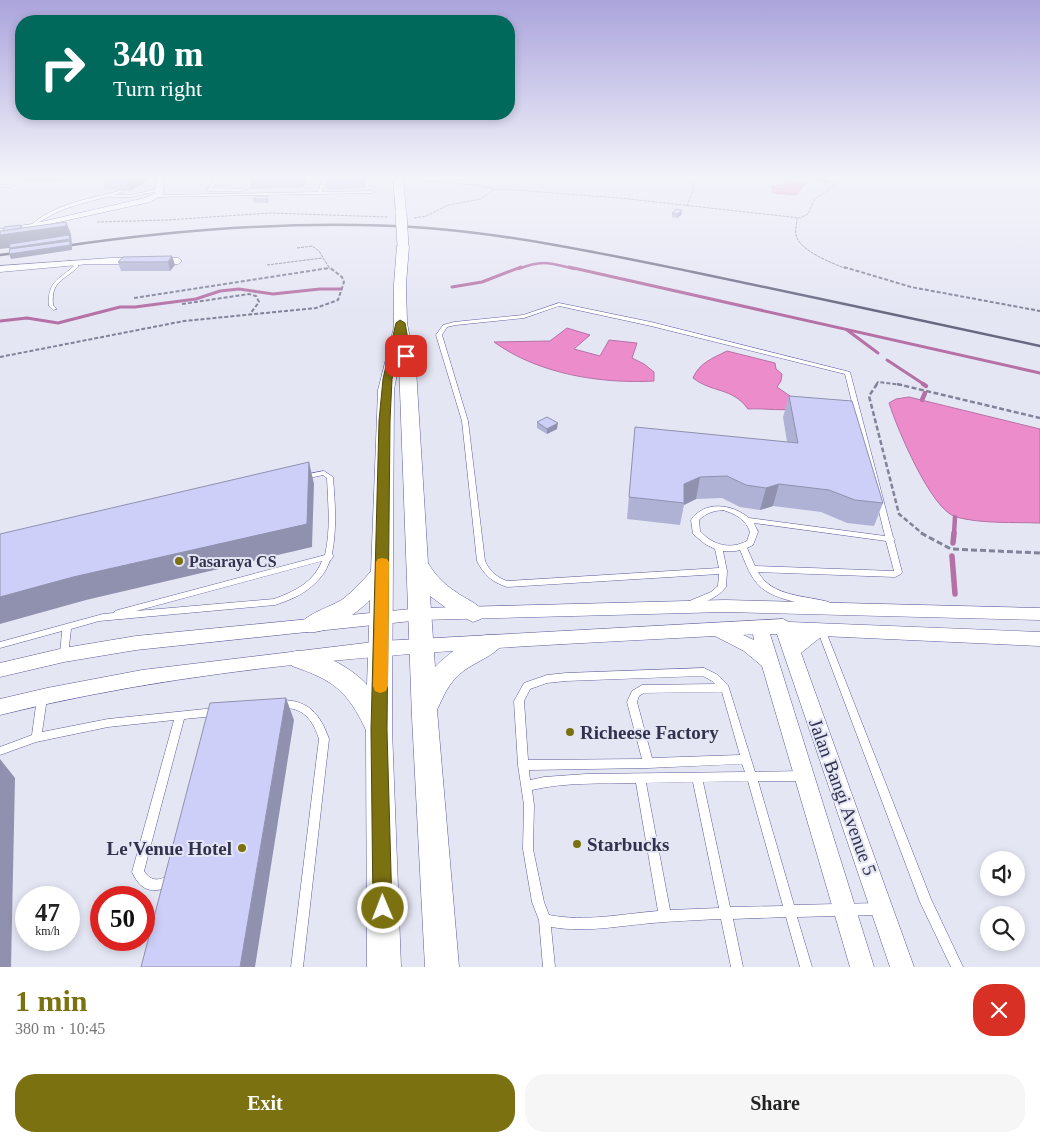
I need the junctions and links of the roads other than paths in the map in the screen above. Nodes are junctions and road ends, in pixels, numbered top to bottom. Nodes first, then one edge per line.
1 (36, 222) edge
2 (49, 222) edge
3 (402, 222) edge
4 (32, 226) junction
5 (0, 231) edge
6 (403, 246) joint
7 (178, 260) dead end
8 (70, 262) junction
9 (0, 269) edge
10 (55, 309) dead end
11 (400, 323) junction
12 (293, 480) edge
13 (748, 520) junction
14 (891, 539) junction
15 (744, 547) junction
16 (719, 548) junction
17 (330, 556) junction
18 (417, 563) junction
19 (752, 569) junction
20 (723, 571) junction
21 (382, 573) junction
22 (725, 606) junction
23 (680, 607) junction
24 (811, 608) junction
25 (848, 608) junction
26 (980, 612) junction
27 (473, 613) junction
28 (421, 614) junction
29 (1040, 614) edge
30 (382, 617) junction
31 (99, 618) junction
32 (762, 621) junction
33 (311, 625) junction
34 (783, 626) junction
35 (67, 627) junction
36 (715, 629) junction
37 (820, 629) junction
38 (993, 637) junction
39 (1040, 639) edge
40 (491, 643) junction
41 (0, 645) edge
42 (422, 645) junction
43 (382, 648) junction
44 (792, 654) junction
45 (64, 655) junction
46 (300, 659) junction
47 (770, 662) junction
48 (0, 670) edge
49 (725, 688) junction
50 (42, 696) junction
51 (272, 705) edge
52 (0, 707) edge
53 (215, 715) edge
54 (180, 716) junction
55 (425, 717) junction
56 (379, 730) junction
57 (36, 738) junction
58 (0, 751) edge
59 (746, 758) junction
60 (648, 763) junction
61 (523, 765) junction
62 (804, 776) junction
63 (752, 777) junction
64 (640, 778) junction
65 (697, 778) junction
66 (526, 786) junction
67 (177, 875) edge
68 (883, 909) junction
69 (844, 910) junction
70 (724, 912) junction
71 (790, 912) junction
72 (665, 916) junction
73 (545, 920) junction
74 (296, 967) edge
75 (384, 967) edge
76 (442, 967) edge
77 (549, 967) edge
78 (737, 967) edge
79 (806, 967) edge
80 (862, 967) edge
81 (902, 967) edge
82 (957, 967) edge

1 - 4 lane
2 - 4 street
3 - 6 main road, bridge
4 - 5 street
6 - 11 main road
7 - 8 street
8 - 9 street
8 - 10 lane
11 - 18 main road
11 - 21 main road
12 - 17 lane
13 - 14 lane
13 - 15 lane
13 - 16 lane
14 - 19 lane
14 - 20 lane
15 - 16 lane
15 - 19 lane
16 - 20 lane
17 - 31 lane
17 - 31 lane
18 - 27 main road
18 - 28 main road
19 - 25 lane
20 - 23 lane
21 - 30 main road
21 - 33 main road
22 - 23 street
22 - 24 street
22 - 32 street
23 - 27 street
24 - 25 street
24 - 32 street
25 - 26 street
26 - 29 street
26 - 38 street
27 - 28 street
28 - 30 street
28 - 42 main road
30 - 33 street
30 - 43 main road
31 - 35 lane
32 - 34 street
32 - 36 street
32 - 47 street, Jalan Bangi Avenue 5
33 - 45 street
34 - 37 street
34 - 44 street, Jalan Bangi Avenue 5
35 - 41 lane
35 - 45 lane
36 - 40 street
36 - 47 street
37 - 38 street
37 - 44 street
37 - 82 lane
38 - 39 street
40 - 42 street
40 - 55 main road
42 - 43 street
42 - 55 main road
43 - 46 street
43 - 56 main road
44 - 68 street, Jalan Bangi Avenue 5
45 - 48 street
46 - 50 street
46 - 56 main road
47 - 62 street, Jalan Bangi Avenue 5
49 - 59 lane
49 - 60 lane
49 - 61 lane
50 - 52 street
50 - 57 lane
51 - 74 lane
53 - 54 lane
54 - 57 lane
54 - 67 lane
55 - 76 main road
56 - 75 main road
57 - 58 lane
59 - 60 lane
59 - 63 lane
60 - 61 lane
61 - 66 lane
62 - 63 lane
62 - 69 street, Jalan Bangi Avenue 5
63 - 65 lane
63 - 71 lane
64 - 65 lane
64 - 66 lane
64 - 72 lane
65 - 70 lane
66 - 73 lane
68 - 69 lane
68 - 81 street, Jalan Bangi Avenue 5
69 - 71 lane
69 - 80 street, Jalan Bangi Avenue 5
70 - 71 lane
70 - 72 lane
70 - 78 lane
71 - 79 lane
72 - 73 lane
73 - 77 lane

